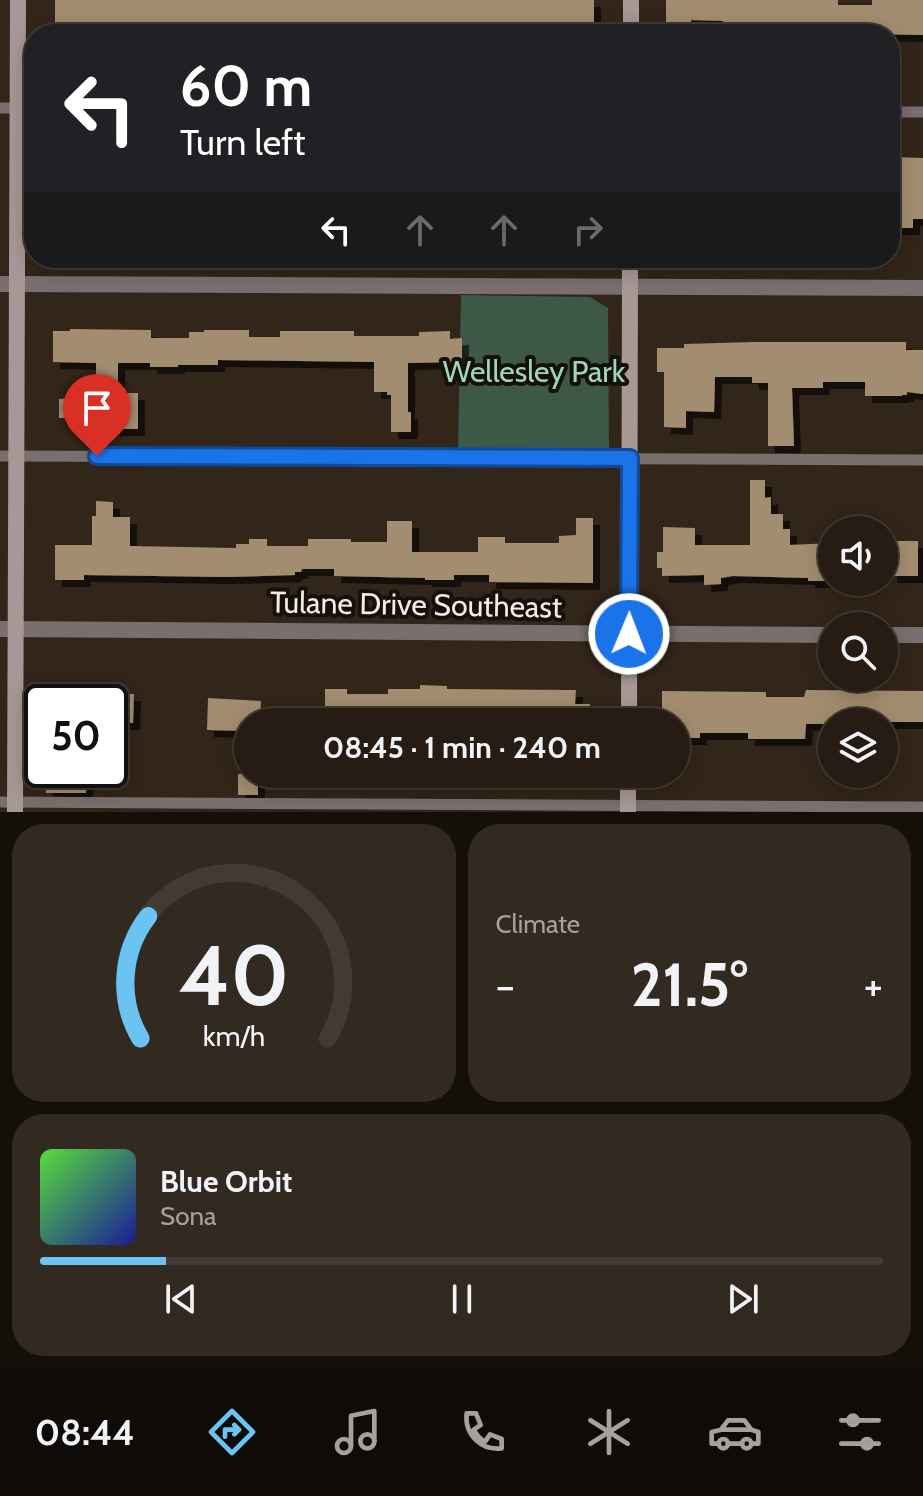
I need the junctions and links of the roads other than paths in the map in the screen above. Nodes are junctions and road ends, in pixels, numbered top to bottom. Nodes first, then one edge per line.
1 (18, 0) edge
2 (631, 0) edge
3 (631, 24) edge
4 (17, 108) edge
5 (900, 112) edge
6 (923, 112) edge
7 (630, 268) edge
8 (8, 284) edge
9 (630, 286) junction
10 (923, 288) edge
11 (8, 456) edge
12 (630, 458) junction
13 (923, 460) edge
14 (8, 629) edge
15 (629, 634) junction
16 (818, 635) edge
17 (898, 635) edge
18 (923, 635) edge
19 (629, 708) edge
20 (10, 805) edge
21 (923, 807) edge
22 (628, 808) edge

1 - 4 main road
2 - 3 main road
4 - 8 main road
5 - 6 lane
7 - 9 main road
8 - 9 street
8 - 11 main road
9 - 10 street
9 - 12 main road
11 - 12 lane
11 - 14 main road
12 - 13 lane
12 - 15 main road
14 - 15 street, Tulane Drive Southeast
14 - 20 main road
15 - 16 street, Tulane Drive Southeast
15 - 19 main road
17 - 18 street
20 - 22 lane
21 - 22 lane

